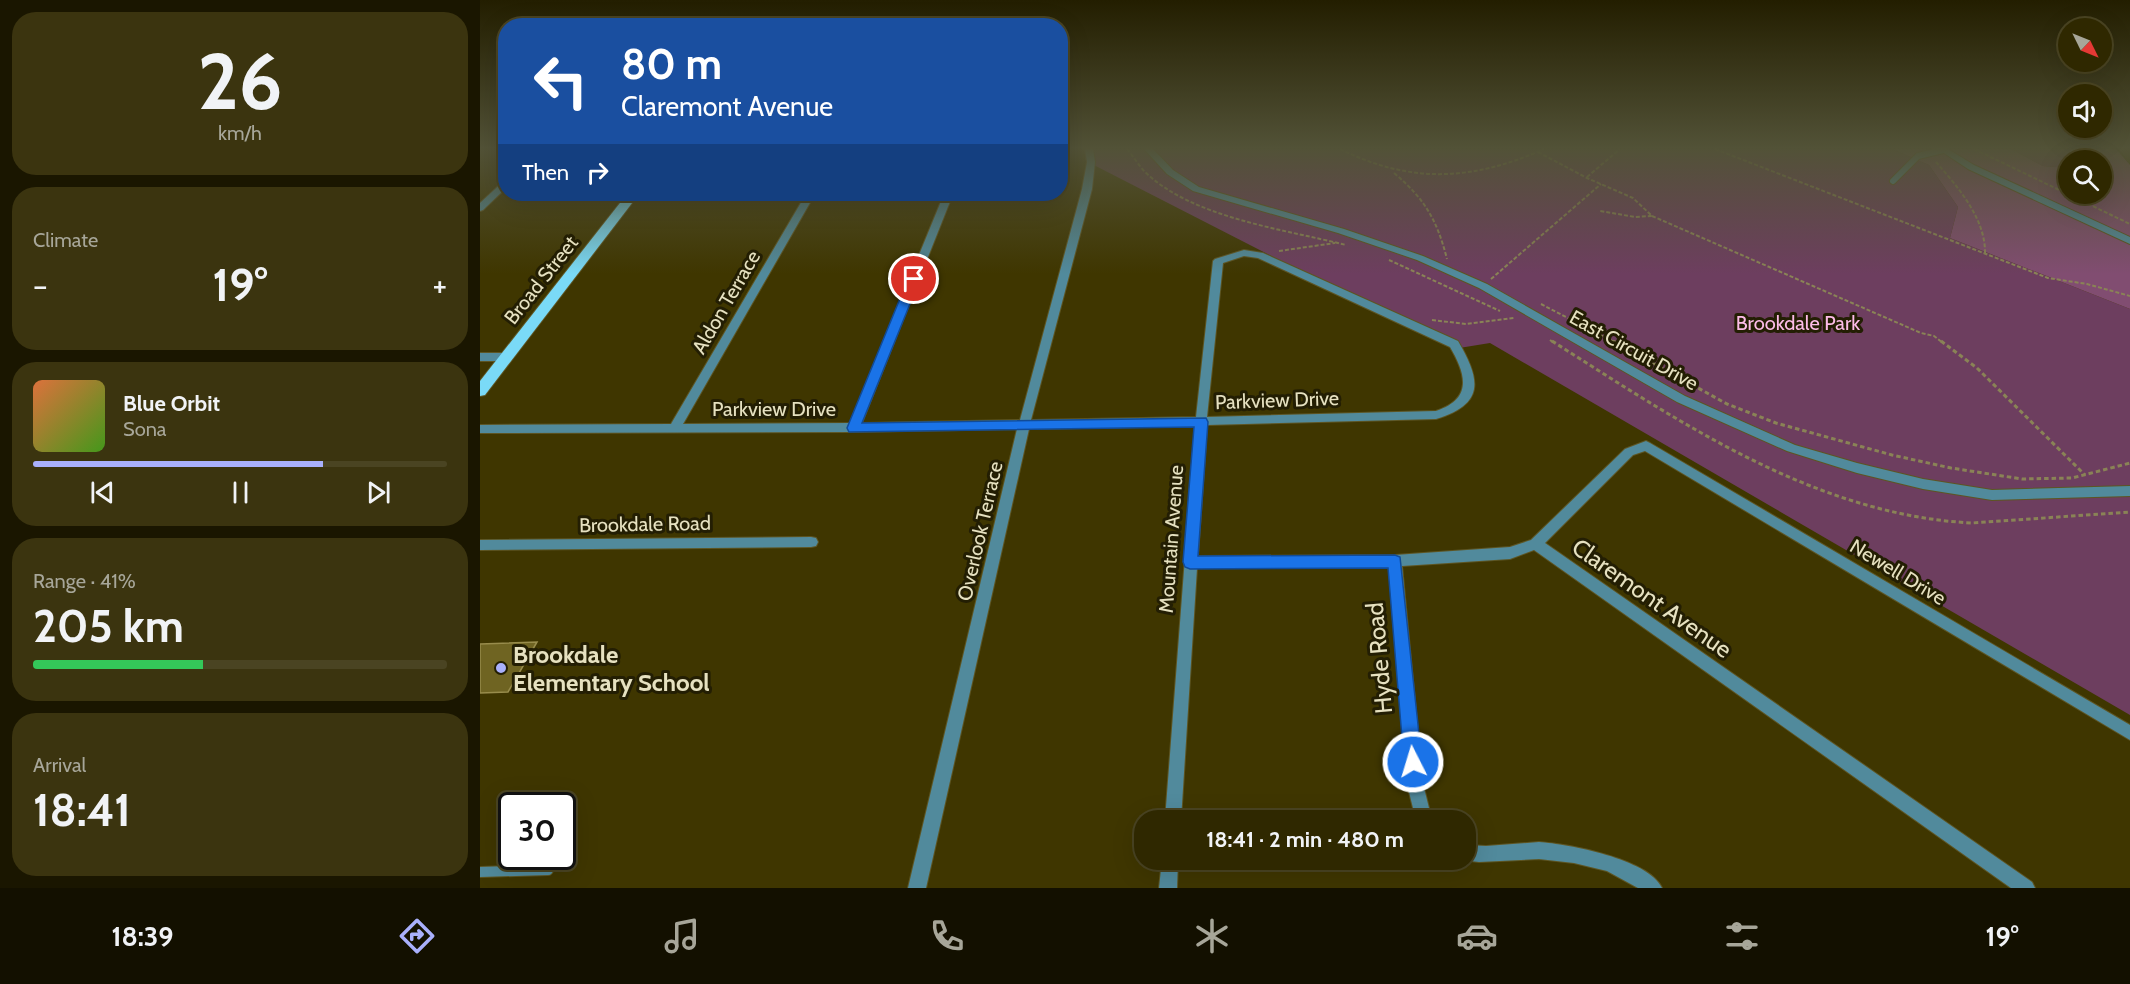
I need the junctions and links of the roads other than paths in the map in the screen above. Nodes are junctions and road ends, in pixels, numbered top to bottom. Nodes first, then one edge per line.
1 (498, 190) edge
2 (1087, 190) edge
3 (1201, 190) edge
4 (2021, 190) edge
5 (628, 201) edge
6 (806, 201) edge
7 (945, 201) edge
8 (480, 208) edge
9 (2130, 241) edge
10 (1218, 261) joint
11 (480, 357) edge
12 (505, 357) junction
13 (480, 391) edge
14 (1201, 422) junction
15 (1024, 426) junction
16 (854, 428) junction
17 (480, 429) edge
18 (674, 429) junction
19 (2130, 491) edge
20 (811, 542) dead end
21 (1536, 544) junction
22 (480, 545) edge
23 (1395, 561) junction
24 (1190, 562) junction
25 (2130, 733) edge
26 (1174, 810) edge
27 (1422, 810) edge
28 (1476, 853) edge
29 (548, 870) dead end
30 (1169, 870) edge
31 (480, 872) edge
32 (917, 888) edge
33 (1168, 888) edge
34 (1653, 888) edge
35 (2026, 888) edge

1 - 8 street
2 - 15 street, Overlook Terrace
3 - 19 street, East Circuit Drive
4 - 9 street
5 - 12 main road, Broad Street
6 - 18 street, Aldon Terrace
7 - 16 street
10 - 14 street, Mountain Avenue
10 - 14 street, Parkview Drive
11 - 12 street
12 - 13 main road, Broad Street
14 - 15 street, Parkview Drive
14 - 24 street, Mountain Avenue
15 - 16 street, Parkview Drive
15 - 32 street, Overlook Terrace
16 - 18 street, Parkview Drive
17 - 18 street, Parkview Drive
20 - 22 street, Brookdale Road
21 - 23 street
21 - 25 street, Newell Drive
21 - 35 street, Claremont Avenue
23 - 24 street
23 - 27 street, Hyde Road
24 - 26 street, Mountain Avenue
28 - 34 street
29 - 31 lane
30 - 33 street

